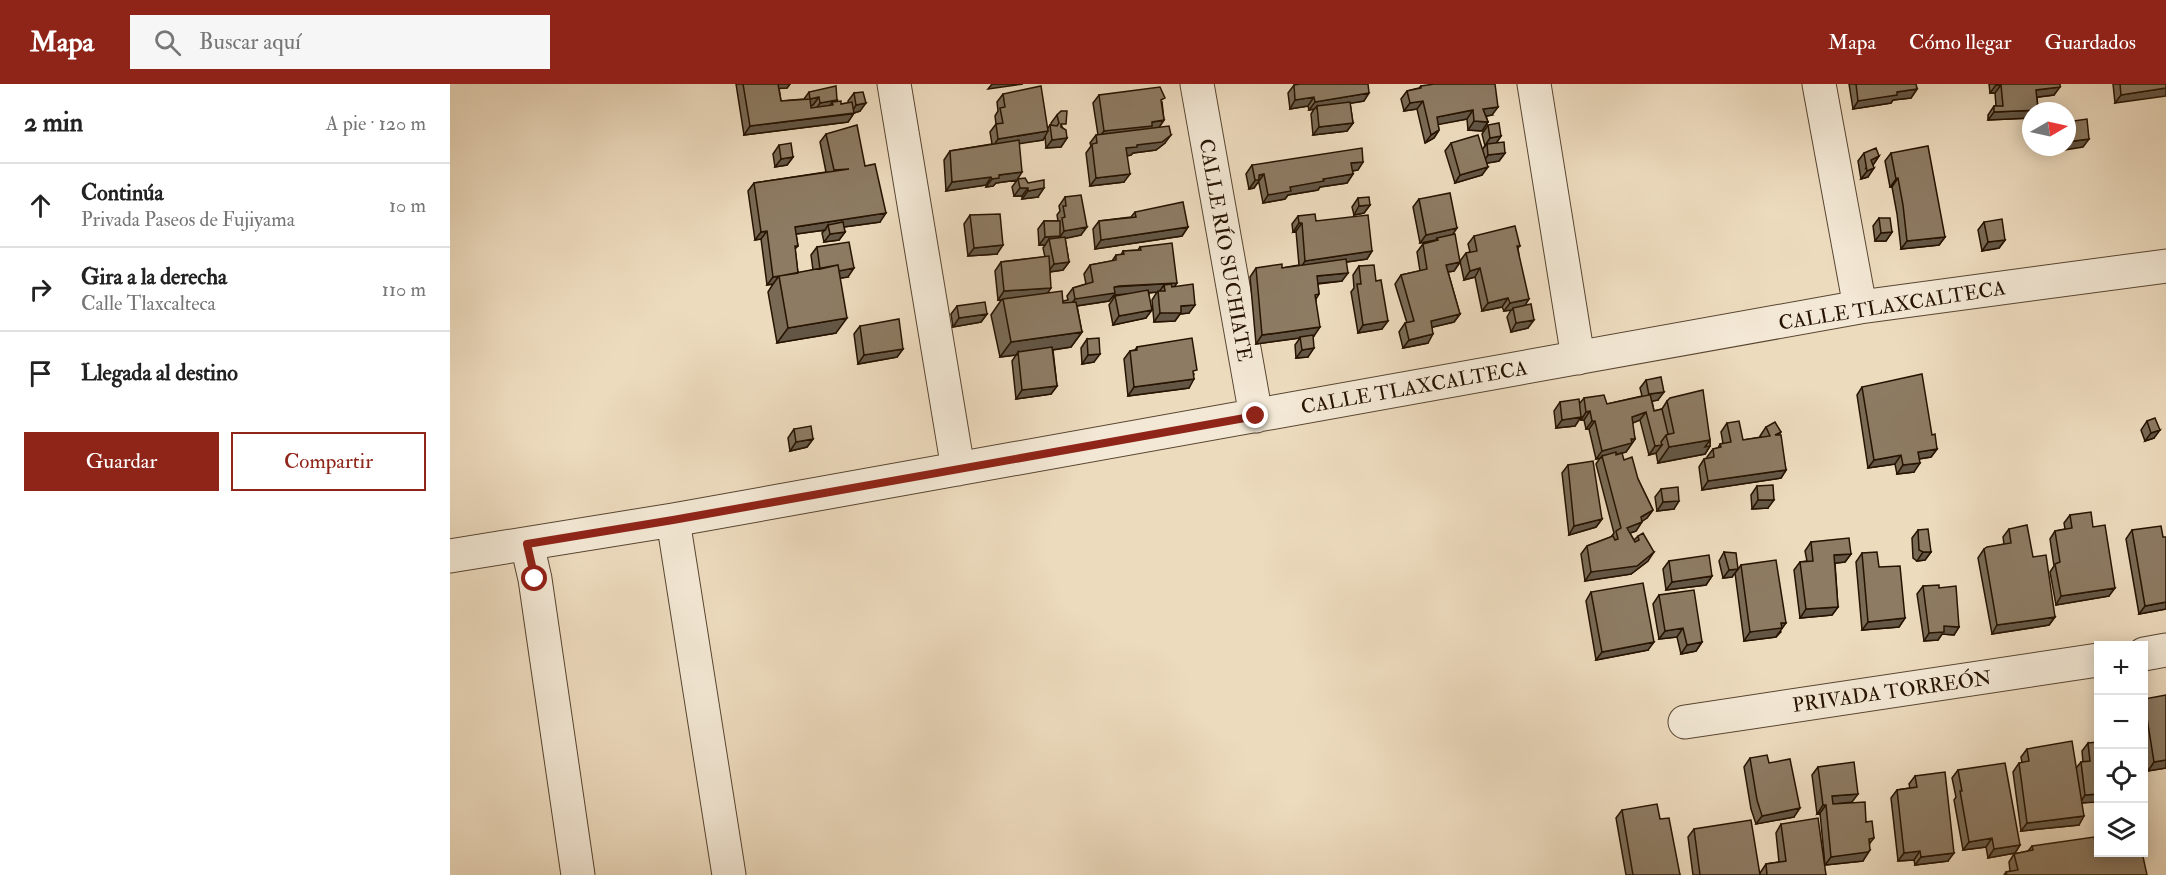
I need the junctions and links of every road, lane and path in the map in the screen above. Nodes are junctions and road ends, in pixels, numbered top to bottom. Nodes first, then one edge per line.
1 (894, 84) edge
2 (1197, 84) edge
3 (1534, 84) edge
4 (1819, 84) edge
5 (2166, 266) edge
6 (1860, 307) junction
7 (1578, 358) junction
8 (1256, 416) junction
9 (958, 469) junction
10 (673, 520) junction
11 (527, 544) junction
12 (450, 556) edge
13 (2166, 650) edge
14 (2148, 653) edge
15 (2094, 661) edge
16 (1685, 722) dead end
17 (578, 875) edge
18 (729, 875) edge

1 - 9 street
2 - 8 street, CALLE RÍO SUCHIATE
3 - 7 street
4 - 6 street
5 - 6 street, CALLE TLAXCALTECA
6 - 7 street, CALLE TLAXCALTECA
7 - 8 street, CALLE TLAXCALTECA
8 - 9 street, CALLE TLAXCALTECA
9 - 10 street, CALLE TLAXCALTECA
10 - 11 street, CALLE TLAXCALTECA
10 - 18 street
11 - 12 street, CALLE TLAXCALTECA
11 - 17 street
13 - 14 street
15 - 16 street, PRIVADA TORREÓN

